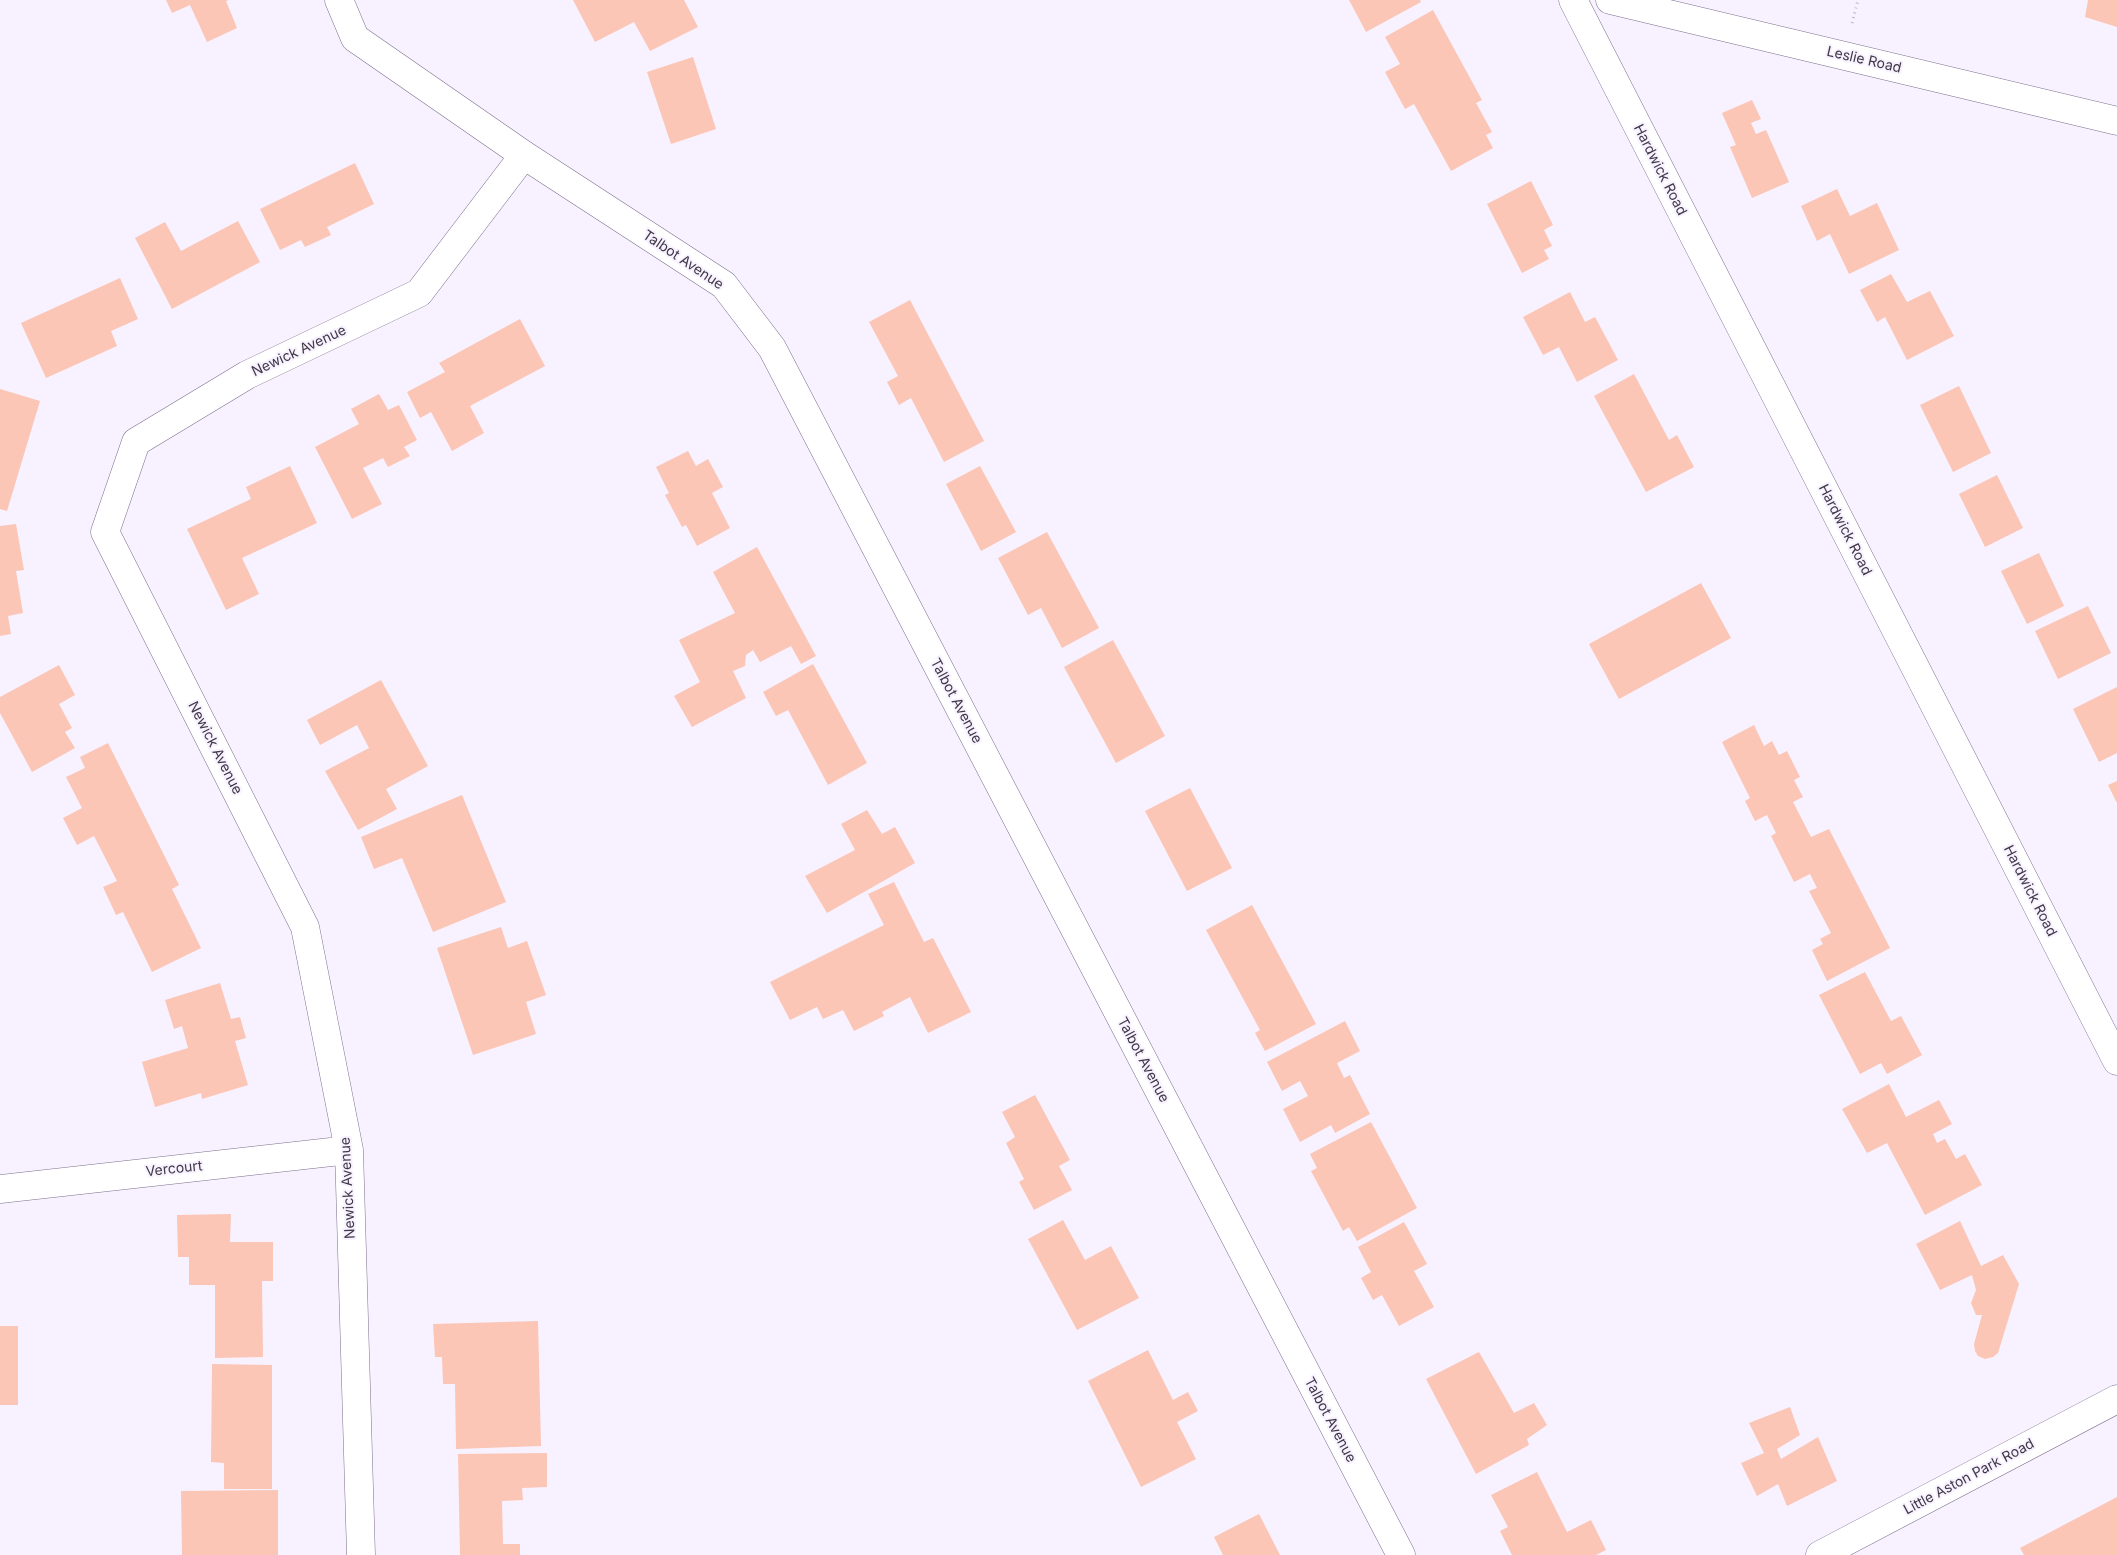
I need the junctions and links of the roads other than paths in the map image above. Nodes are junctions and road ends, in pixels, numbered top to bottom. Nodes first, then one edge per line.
1 (339, 0) edge
2 (1573, 0) edge
3 (1610, 0) edge
4 (2117, 121) edge
5 (524, 155) junction
6 (2117, 1061) edge
7 (349, 1150) junction
8 (0, 1189) edge
9 (2117, 1399) edge
10 (361, 1555) edge
11 (1401, 1555) edge
12 (1820, 1555) edge

1 - 5 street, Talbot Avenue
2 - 6 street, Hardwick Road
3 - 4 street, Leslie Road
5 - 7 street, Newick Avenue
5 - 11 street, Talbot Avenue
7 - 8 street, Vercourt
7 - 10 street, Newick Avenue
9 - 12 street, Little Aston Park Road

